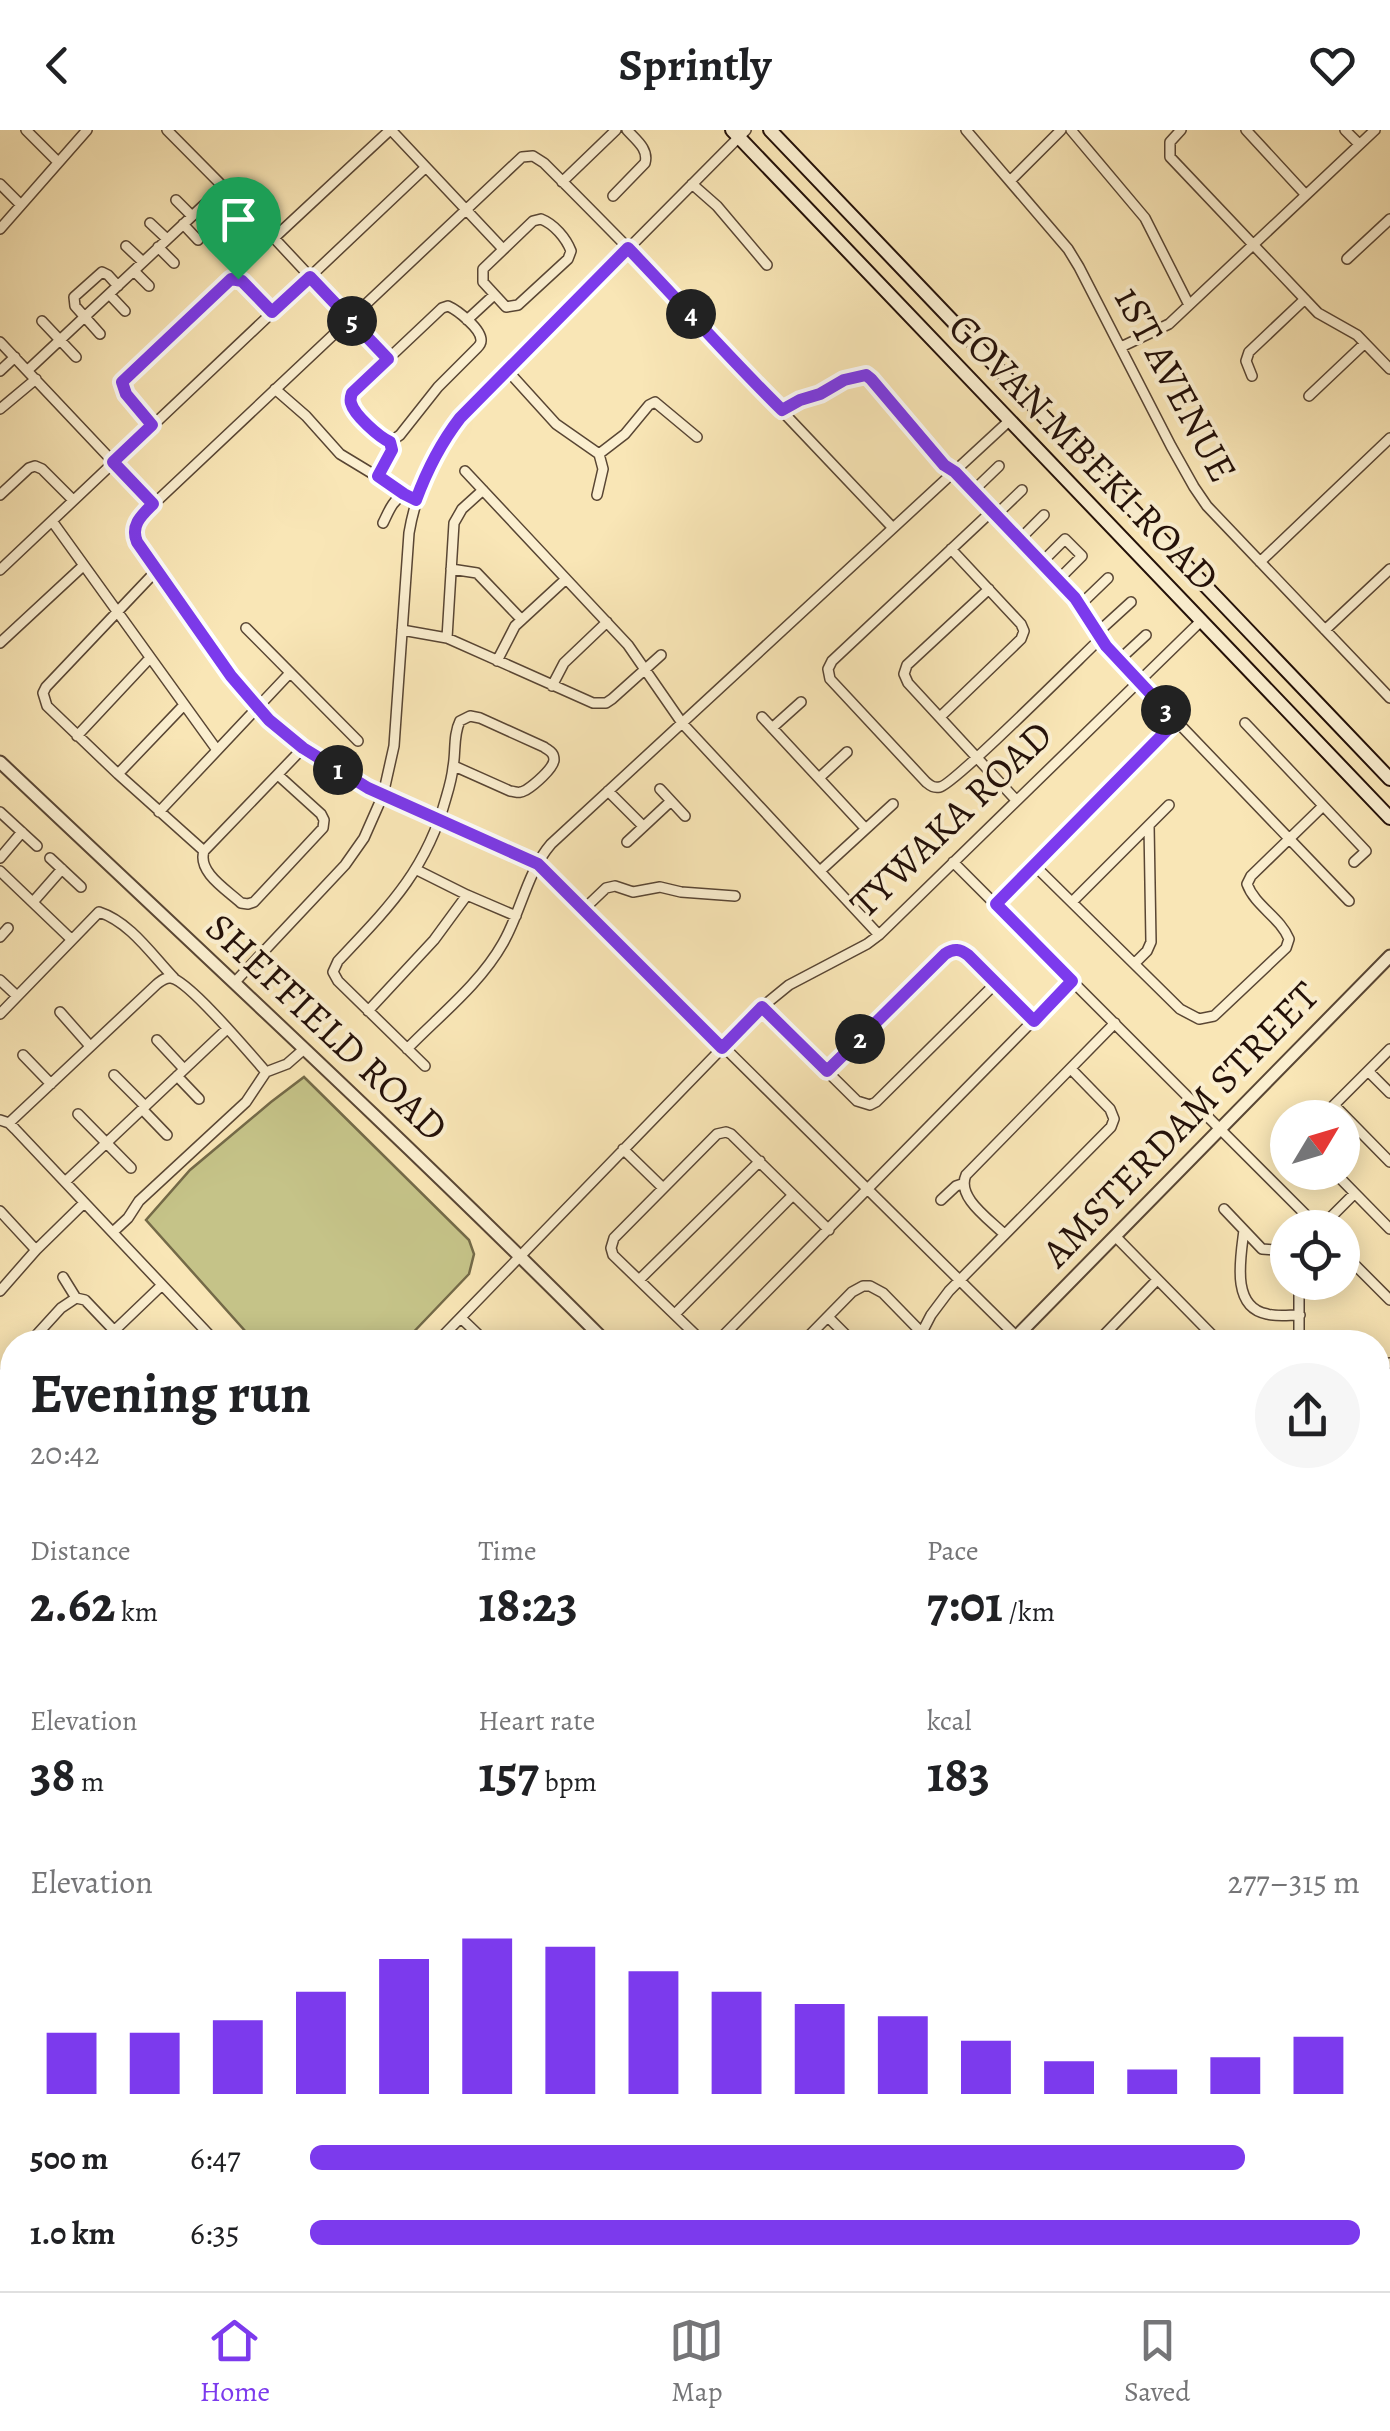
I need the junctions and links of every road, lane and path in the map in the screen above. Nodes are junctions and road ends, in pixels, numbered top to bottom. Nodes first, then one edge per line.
1 (26, 130) edge
2 (87, 130) edge
3 (167, 130) edge
4 (390, 130) edge
5 (616, 130) edge
6 (627, 130) edge
7 (770, 130) edge
8 (966, 130) edge
9 (1061, 130) edge
10 (1071, 130) edge
11 (1180, 130) edge
12 (1246, 130) edge
13 (1346, 130) edge
14 (1374, 130) edge
15 (739, 132) edge
16 (1359, 144) junction
17 (58, 162) junction
18 (426, 167) junction
19 (562, 182) junction
20 (1010, 182) junction
21 (0, 184) edge
22 (692, 184) junction
23 (222, 188) junction
24 (1306, 195) junction
25 (613, 196) dead end
26 (176, 200) dead end
27 (20, 205) junction
28 (465, 209) junction
29 (192, 216) junction
30 (1390, 219) edge
31 (150, 223) dead end
32 (184, 224) junction
33 (1, 225) edge
34 (274, 238) junction
35 (167, 239) junction
36 (198, 240) dead end
37 (1253, 245) junction
38 (126, 246) dead end
39 (158, 247) junction
40 (628, 248) junction
41 (503, 250) junction
42 (1347, 259) dead end
43 (142, 262) junction
44 (174, 264) dead end
45 (767, 265) dead end
46 (134, 271) junction
47 (310, 277) junction
48 (118, 286) junction
49 (148, 286) dead end
50 (109, 294) junction
51 (494, 295) junction
52 (1306, 300) junction
53 (1189, 305) junction
54 (126, 311) dead end
55 (272, 312) junction
56 (85, 317) junction
57 (350, 319) junction
58 (42, 320) dead end
59 (467, 320) junction
60 (100, 334) dead end
61 (60, 340) junction
62 (0, 342) edge
63 (1365, 343) junction
64 (1120, 347) junction
65 (16, 357) junction
66 (76, 357) dead end
67 (388, 359) junction
68 (1390, 369) edge
69 (28, 370) junction
70 (507, 370) junction
71 (0, 371) edge
72 (1252, 376) dead end
73 (36, 378) junction
74 (275, 389) junction
75 (1309, 396) dead end
76 (0, 409) edge
77 (782, 410) junction
78 (1009, 421) junction
79 (152, 425) junction
80 (697, 436) dead end
81 (1390, 438) edge
82 (390, 442) junction
83 (599, 454) junction
84 (113, 462) junction
85 (999, 466) dead end
86 (465, 471) dead end
87 (955, 472) junction
88 (378, 476) junction
89 (483, 490) junction
90 (1022, 490) dead end
91 (973, 491) junction
92 (404, 494) junction
93 (597, 494) dead end
94 (0, 495) edge
95 (73, 500) junction
96 (416, 500) junction
97 (153, 504) junction
98 (994, 513) junction
99 (1044, 515) dead end
100 (52, 520) junction
101 (383, 523) dead end
102 (892, 528) junction
103 (1019, 540) junction
104 (952, 549) junction
105 (1260, 562) junction
106 (1041, 563) junction
107 (84, 566) junction
108 (452, 569) junction
109 (1390, 569) edge
110 (0, 570) edge
111 (156, 570) junction
112 (1108, 578) dead end
113 (566, 579) junction
114 (1058, 580) junction
115 (989, 589) junction
116 (1131, 602) dead end
117 (1080, 605) junction
118 (117, 612) junction
119 (521, 619) junction
120 (1201, 621) junction
121 (606, 622) junction
122 (246, 628) dead end
123 (402, 630) junction
124 (1325, 630) junction
125 (1146, 634) dead end
126 (1098, 636) junction
127 (446, 638) junction
128 (0, 643) edge
129 (661, 655) dead end
130 (150, 658) junction
131 (1119, 660) junction
132 (496, 662) junction
133 (646, 670) junction
134 (289, 674) junction
135 (1138, 681) junction
136 (552, 686) junction
137 (1390, 697) edge
138 (802, 702) dead end
139 (184, 704) junction
140 (256, 708) junction
141 (762, 717) dead end
142 (940, 717) junction
143 (1176, 721) junction
144 (682, 723) junction
145 (1245, 723) dead end
146 (772, 728) junction
147 (76, 736) junction
148 (358, 741) dead end
149 (303, 748) junction
150 (217, 750) junction
151 (847, 752) dead end
152 (976, 757) junction
153 (0, 762) edge
154 (454, 766) junction
155 (118, 774) junction
156 (278, 775) junction
157 (819, 778) junction
158 (1390, 780) edge
159 (660, 789) dead end
160 (608, 790) junction
161 (383, 795) junction
162 (1016, 800) junction
163 (671, 801) junction
164 (894, 804) dead end
165 (1169, 804) dead end
166 (1323, 806) junction
167 (0, 812) edge
168 (159, 812) junction
169 (685, 816) dead end
170 (1390, 818) edge
171 (440, 820) junction
172 (643, 826) junction
173 (1149, 826) junction
174 (866, 828) junction
175 (22, 832) junction
176 (1290, 838) junction
177 (627, 842) dead end
178 (36, 846) dead end
179 (204, 851) junction
180 (0, 858) edge
181 (50, 858) dead end
182 (952, 862) junction
183 (1354, 862) dead end
184 (538, 864) junction
185 (1034, 865) junction
186 (62, 869) junction
187 (416, 870) junction
188 (0, 871) edge
189 (820, 871) junction
190 (81, 886) dead end
191 (466, 895) junction
192 (735, 896) dead end
193 (1349, 901) dead end
194 (33, 902) junction
195 (1072, 902) junction
196 (996, 904) junction
197 (584, 910) junction
198 (516, 916) junction
199 (8, 928) dead end
200 (879, 935) junction
201 (0, 936) edge
202 (72, 938) junction
203 (1390, 956) edge
204 (1134, 963) junction
205 (174, 978) junction
206 (0, 980) edge
207 (1072, 981) junction
208 (234, 983) junction
209 (995, 984) junction
210 (17, 996) junction
211 (762, 1007) junction
212 (368, 1010) junction
213 (60, 1012) dead end
214 (0, 1014) edge
215 (1034, 1021) junction
216 (1115, 1023) junction
217 (227, 1028) junction
218 (157, 1040) dead end
219 (90, 1046) junction
220 (722, 1048) junction
221 (407, 1049) junction
222 (1390, 1049) edge
223 (303, 1050) junction
224 (24, 1055) dead end
225 (425, 1066) dead end
226 (1071, 1069) junction
227 (827, 1071) junction
228 (1368, 1071) junction
229 (181, 1072) junction
230 (266, 1072) junction
231 (114, 1074) dead end
232 (51, 1084) junction
233 (1390, 1093) edge
234 (199, 1099) dead end
235 (1339, 1100) edge
236 (143, 1108) junction
237 (78, 1114) dead end
238 (4, 1122) edge
239 (1220, 1128) junction
240 (1360, 1131) edge
241 (167, 1135) dead end
242 (106, 1142) junction
243 (624, 1148) junction
244 (760, 1161) junction
245 (1390, 1162) edge
246 (131, 1168) dead end
247 (65, 1182) junction
248 (962, 1184) junction
249 (663, 1188) junction
250 (868, 1190) junction
251 (1350, 1190) edge
252 (793, 1194) junction
253 (1354, 1194) junction
254 (941, 1200) dead end
255 (84, 1202) junction
256 (1224, 1209) dead end
257 (1301, 1210) edge
258 (1338, 1210) edge
259 (0, 1212) edge
260 (1390, 1229) edge
261 (829, 1230) junction
262 (1244, 1230) junction
263 (113, 1232) junction
264 (1004, 1234) junction
265 (1115, 1236) junction
266 (36, 1250) junction
267 (1270, 1250) edge
268 (519, 1256) junction
269 (1360, 1270) edge
270 (64, 1277) dead end
271 (639, 1280) junction
272 (959, 1280) junction
273 (1157, 1280) junction
274 (162, 1285) junction
275 (0, 1291) edge
276 (76, 1298) junction
277 (1300, 1300) edge
278 (1390, 1300) edge
279 (674, 1314) junction
280 (1300, 1315) junction
281 (828, 1317) junction
282 (461, 1318) junction
283 (44, 1330) edge
284 (113, 1330) edge
285 (115, 1330) edge
286 (205, 1330) edge
287 (449, 1330) edge
288 (474, 1330) edge
289 (594, 1330) edge
290 (691, 1330) edge
291 (729, 1330) edge
292 (815, 1330) edge
293 (841, 1330) edge
294 (912, 1330) edge
295 (923, 1330) edge
296 (1007, 1330) edge
297 (1027, 1330) edge
298 (1110, 1330) edge
299 (1208, 1330) edge
300 (1300, 1330) edge

1 - 17 street
2 - 17 street
3 - 23 street
4 - 18 street
4 - 34 street
5 - 19 street
6 - 25 street
7 - 158 main road, GOVAN MBEKI ROAD
8 - 20 street, 1ST AVENUE
9 - 20 street
10 - 53 street
11 - 37 street
12 - 24 street
13 - 16 street
14 - 16 street
15 - 22 street
15 - 78 main road, GOVAN MBEKI ROAD
16 - 24 street
17 - 27 street
18 - 28 street
18 - 47 street
19 - 28 street
19 - 40 street
20 - 64 street, 1ST AVENUE
21 - 27 street
22 - 40 street
22 - 45 street
23 - 29 street
23 - 34 street
24 - 37 street
26 - 29 street
27 - 33 street
28 - 41 street
28 - 57 street
29 - 32 street
30 - 42 street
31 - 35 street
32 - 35 street
32 - 36 street
34 - 47 street
35 - 39 street
37 - 52 street
37 - 53 street
38 - 43 street
39 - 43 street
39 - 44 street
40 - 70 street
40 - 77 street
41 - 51 street
41 - 51 street
43 - 46 street
46 - 48 street
46 - 49 street
47 - 55 street
47 - 57 street
48 - 50 street
48 - 56 street
50 - 54 street
50 - 56 street
51 - 59 street
52 - 63 street
52 - 72 street
53 - 64 street
55 - 79 street
55 - 79 street
56 - 60 street
56 - 61 street
57 - 67 street
57 - 74 street
58 - 61 street
59 - 67 street
59 - 82 street
61 - 66 street
61 - 69 street
62 - 65 street
63 - 68 street
63 - 75 street
64 - 105 street, 1ST AVENUE
65 - 69 street
65 - 71 street
67 - 82 street
69 - 73 street
70 - 83 street
70 - 96 street
73 - 76 street
73 - 84 street
74 - 88 street
74 - 97 street
77 - 87 street
77 - 102 street
78 - 87 street
78 - 120 main road, GOVAN MBEKI ROAD
79 - 84 street
80 - 83 street
81 - 105 street
82 - 88 street
83 - 93 street
84 - 95 street
84 - 97 street
85 - 91 street
86 - 89 street
87 - 91 street
87 - 102 street
88 - 92 street
89 - 108 street
89 - 113 street
90 - 98 street
91 - 98 street
92 - 96 street
92 - 101 street
94 - 95 street
95 - 100 street
96 - 123 street
97 - 111 street
98 - 103 street
98 - 104 street
99 - 103 street
100 - 107 street
100 - 110 street
102 - 144 street
103 - 106 street
104 - 115 street
104 - 152 street
105 - 124 street, 1ST AVENUE
106 - 114 street
106 - 114 street
107 - 118 street
107 - 128 street
108 - 119 street
108 - 127 street
109 - 124 street
111 - 118 street
111 - 140 street
112 - 117 street
113 - 119 street
113 - 121 street
114 - 117 street
115 - 142 street
115 - 142 street
116 - 126 street
117 - 126 street
118 - 130 street
118 - 147 street
119 - 132 street
120 - 135 street, TYWAKA ROAD
120 - 170 main road, GOVAN MBEKI ROAD
121 - 133 street
121 - 136 street
122 - 134 street
123 - 127 street
123 - 161 street
124 - 137 street, 1ST AVENUE
125 - 131 street
126 - 131 street
126 - 152 street
127 - 132 street
129 - 133 street
130 - 139 street
130 - 147 street
131 - 135 street
132 - 136 street
133 - 136 street
133 - 144 street
134 - 140 street
134 - 148 street
135 - 143 street
135 - 162 street, TYWAKA ROAD
138 - 146 street
139 - 150 street
139 - 155 street
140 - 149 street
140 - 150 street
141 - 146 street
142 - 152 street
143 - 176 street
143 - 185 street
144 - 160 street
144 - 189 street
145 - 166 street
146 - 157 street
147 - 155 street
149 - 156 street
149 - 161 street
150 - 168 street
151 - 157 street
152 - 162 street
153 - 208 street, SHEFFIELD ROAD
154 - 154 street
154 - 171 street
155 - 168 street
156 - 179 street
156 - 179 street
157 - 174 street
159 - 163 street
160 - 172 street
160 - 184 street
161 - 171 street
161 - 208 street
162 - 182 street, TYWAKA ROAD
163 - 169 street
163 - 172 street
164 - 174 street
165 - 173 street
166 - 176 street
166 - 183 street
167 - 175 street
168 - 179 street
171 - 184 street
171 - 187 street
172 - 177 street
173 - 195 street
173 - 204 street
174 - 189 street
175 - 178 street
175 - 180 street
176 - 193 street
176 - 204 street
181 - 186 street
182 - 196 street
182 - 200 street, TYWAKA ROAD
184 - 197 street
184 - 198 street
185 - 195 street
185 - 196 street
186 - 190 street
186 - 194 street
187 - 191 street
187 - 212 street
188 - 194 street
189 - 200 street
191 - 198 street
191 - 212 street
192 - 197 street
194 - 202 street
195 - 204 street
196 - 207 street
197 - 220 street
198 - 221 street
199 - 201 street
200 - 211 street, TYWAKA ROAD
202 - 205 street
202 - 210 street
203 - 239 street, AMSTERDAM STREET
205 - 217 street
205 - 219 street
206 - 210 street
207 - 215 street
207 - 216 street
208 - 223 street, SHEFFIELD ROAD
209 - 215 street
209 - 227 street
209 - 227 street
210 - 214 street
211 - 220 street, TYWAKA ROAD
211 - 227 street
212 - 221 street
213 - 219 street
215 - 250 street
216 - 226 street
216 - 239 street
217 - 229 street
217 - 230 street
218 - 229 street
219 - 232 street
220 - 243 street, TYWAKA ROAD
220 - 250 street
221 - 225 street
222 - 228 street
223 - 230 street
223 - 268 street, SHEFFIELD ROAD
224 - 232 street
226 - 248 street
226 - 264 street
228 - 233 street
228 - 235 street
229 - 234 street
229 - 236 street
230 - 263 street
231 - 236 street
232 - 238 street
236 - 241 street
236 - 242 street
237 - 242 street
238 - 247 street
239 - 257 street
239 - 265 street, AMSTERDAM STREET
240 - 245 street
242 - 246 street
242 - 247 street
243 - 249 street
243 - 268 street, TYWAKA ROAD
244 - 249 street
244 - 252 street
244 - 271 street
247 - 255 street
248 - 254 street
248 - 264 street
249 - 271 street
250 - 261 street
250 - 272 street
251 - 253 street
252 - 261 street
252 - 279 street
253 - 258 street
253 - 260 street
255 - 263 street
255 - 266 street
256 - 262 street
259 - 266 street
261 - 291 street
262 - 267 street
262 - 280 street
263 - 274 street
264 - 272 street
265 - 273 street
265 - 297 street, AMSTERDAM STREET
266 - 275 street
268 - 282 street, TYWAKA ROAD
268 - 289 street, SHEFFIELD ROAD
269 - 278 street
270 - 276 street
271 - 279 street
272 - 295 street
272 - 296 street
273 - 298 street
273 - 299 street
274 - 285 street
274 - 286 street
276 - 283 street
276 - 284 street
277 - 280 street
279 - 290 street
280 - 300 street
281 - 292 street
281 - 293 street
281 - 294 street
282 - 287 street, TYWAKA ROAD
282 - 288 street

